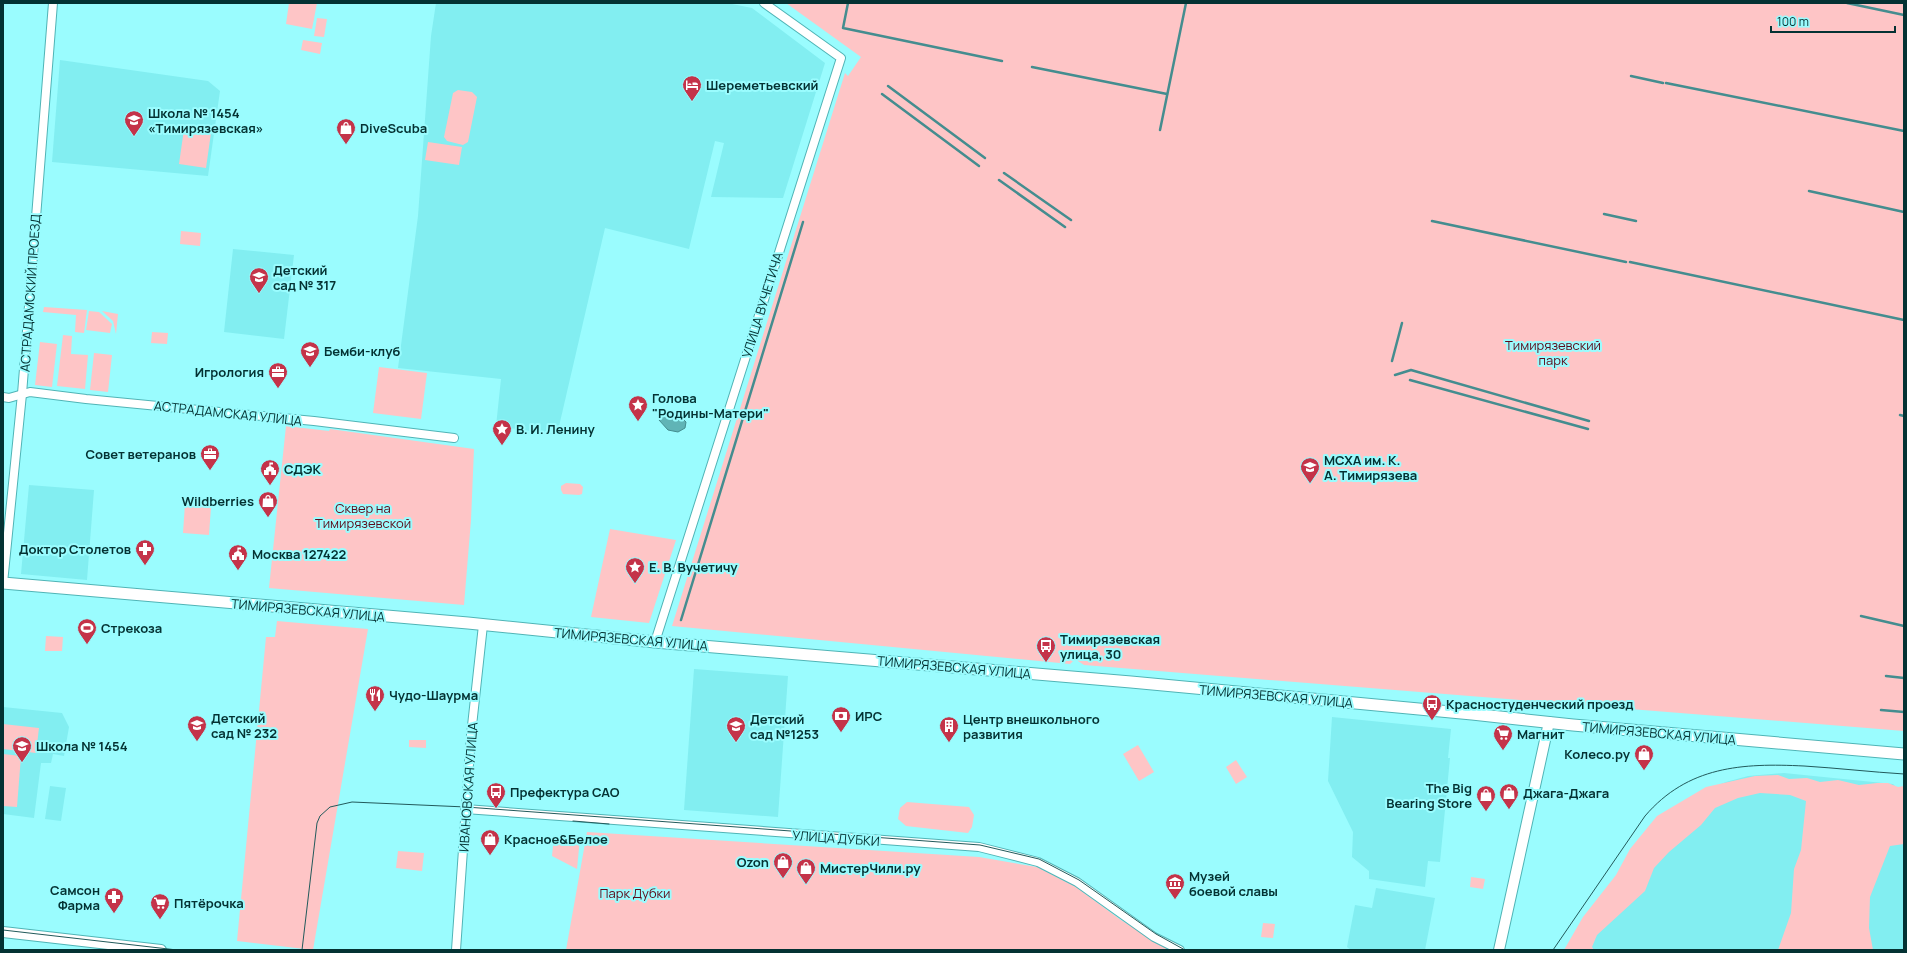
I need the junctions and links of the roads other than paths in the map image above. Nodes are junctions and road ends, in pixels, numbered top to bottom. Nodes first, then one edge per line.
1 (53, 3) edge
2 (764, 3) edge
3 (22, 394) junction
4 (3, 398) edge
5 (454, 438) dead end
6 (3, 583) edge
7 (483, 625) junction
8 (655, 642) junction
9 (1549, 722) junction
10 (1904, 754) edge
11 (465, 809) junction
12 (3, 932) edge
13 (161, 950) edge
14 (456, 950) edge
15 (1180, 950) edge
16 (1499, 950) edge

1 - 3 street, АСТРАДАМСКИЙ ПРОЕЗД
2 - 8 street, УЛИЦА ВУЧЕТИЧА
3 - 4 street, АСТРАДАМСКАЯ УЛИЦА
3 - 5 street, АСТРАДАМСКАЯ УЛИЦА
3 - 6 street, АСТРАДАМСКИЙ ПРОЕЗД
6 - 7 main road, ТИМИРЯЗЕВСКАЯ УЛИЦА
7 - 8 main road, ТИМИРЯЗЕВСКАЯ УЛИЦА
7 - 11 street, ИВАНОВСКАЯ УЛИЦА
8 - 9 main road, ТИМИРЯЗЕВСКАЯ УЛИЦА
9 - 10 main road, ТИМИРЯЗЕВСКАЯ УЛИЦА
9 - 16 street
11 - 14 street, ИВАНОВСКАЯ УЛИЦА
11 - 15 street, УЛИЦА ДУБКИ
12 - 13 street

